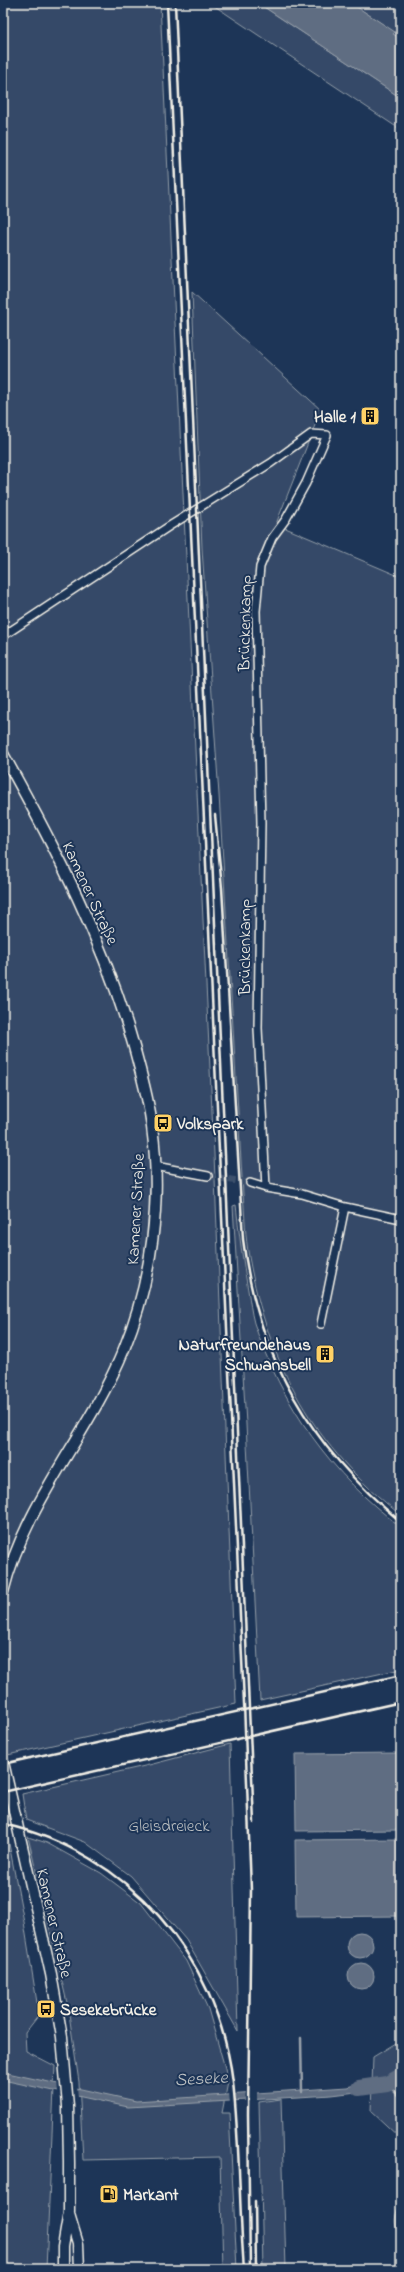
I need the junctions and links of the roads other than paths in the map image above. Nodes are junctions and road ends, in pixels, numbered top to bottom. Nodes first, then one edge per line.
1 (3, 636) edge
2 (3, 754) edge
3 (155, 1166) junction
4 (208, 1176) tunnel mouth
5 (250, 1183) tunnel mouth
6 (266, 1188) junction
7 (345, 1207) junction
8 (401, 1219) edge
9 (321, 1324) dead end
10 (3, 1592) edge
11 (3, 1762) edge
12 (69, 2212) junction
13 (62, 2269) edge
14 (79, 2269) edge

1 - 6 street, Brückenkamp
2 - 3 main road, Kamener Straße
3 - 4 street
3 - 10 main road, Kamener Straße
5 - 6 street
6 - 7 street
7 - 8 street
7 - 9 street
11 - 12 main road, Kamener Straße
12 - 13 main road, Kamener Straße
12 - 14 main road, Kamener Straße

